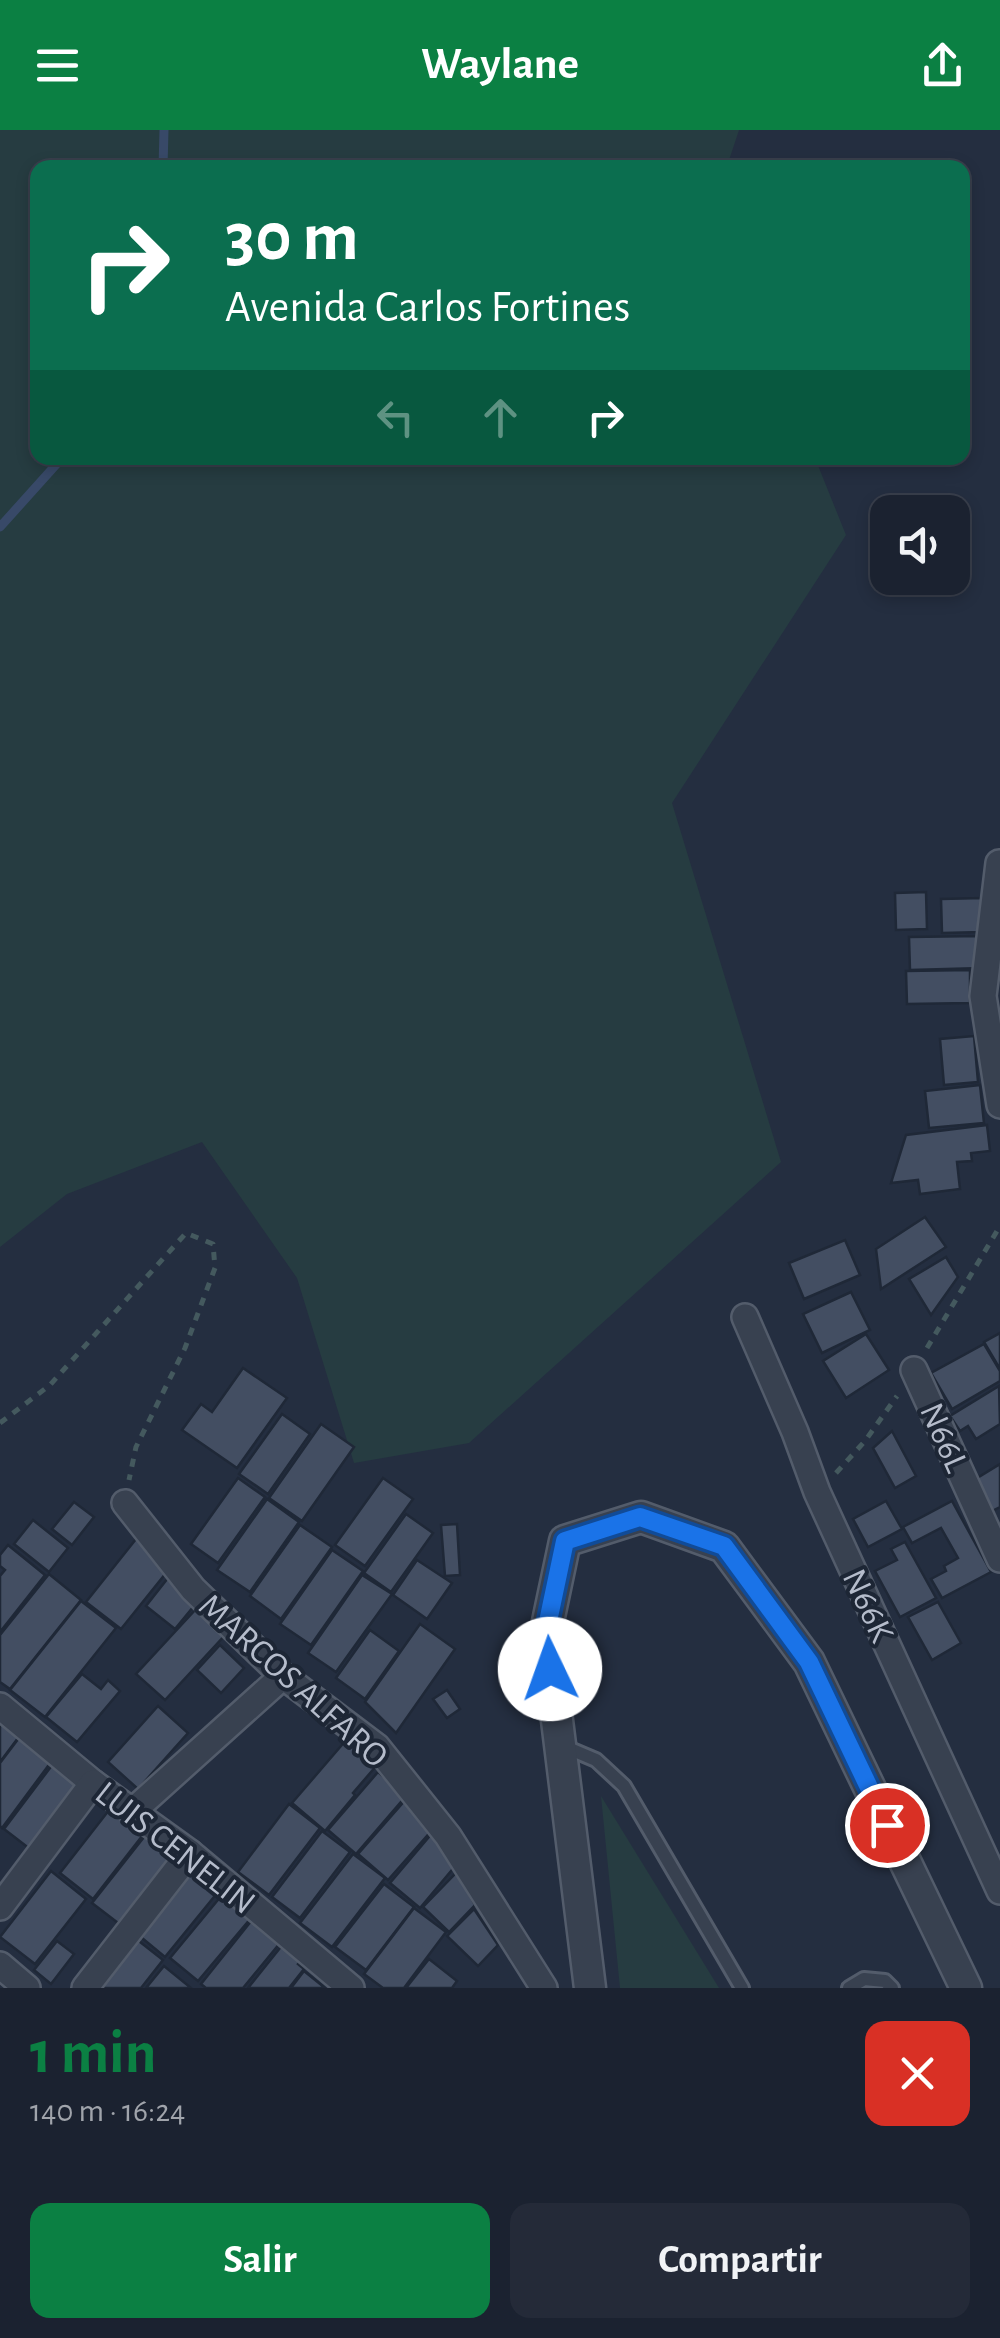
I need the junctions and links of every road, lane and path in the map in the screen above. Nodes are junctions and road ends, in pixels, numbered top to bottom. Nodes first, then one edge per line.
1 (999, 863) edge
2 (1000, 1105) edge
3 (745, 1317) dead end
4 (914, 1370) dead end
5 (0, 1423) edge
6 (125, 1503) joint
7 (1000, 1559) edge
8 (283, 1676) junction
9 (0, 1706) edge
10 (560, 1745) junction
11 (92, 1783) junction
12 (134, 1810) junction
13 (190, 1853) junction
14 (1000, 1891) edge
15 (0, 1907) edge
16 (0, 1965) edge
17 (27, 1988) edge
18 (85, 1988) edge
19 (351, 1988) edge
20 (544, 1988) edge
21 (590, 1988) edge
22 (742, 1988) edge
23 (850, 1988) edge
24 (892, 1988) edge
25 (966, 1988) edge

1 - 2 street
3 - 14 street, N66K
4 - 7 street, N66L
5 - 6 path
6 - 8 street, MARCOS ALFARO
8 - 12 street
8 - 20 street, MARCOS ALFARO
9 - 11 street, LUIS CENELIN
10 - 21 street
10 - 22 lane
10 - 25 street
11 - 12 street, LUIS CENELIN
11 - 15 street
12 - 13 street, LUIS CENELIN
13 - 18 street
13 - 19 street, LUIS CENELIN
16 - 17 street
23 - 24 lane

